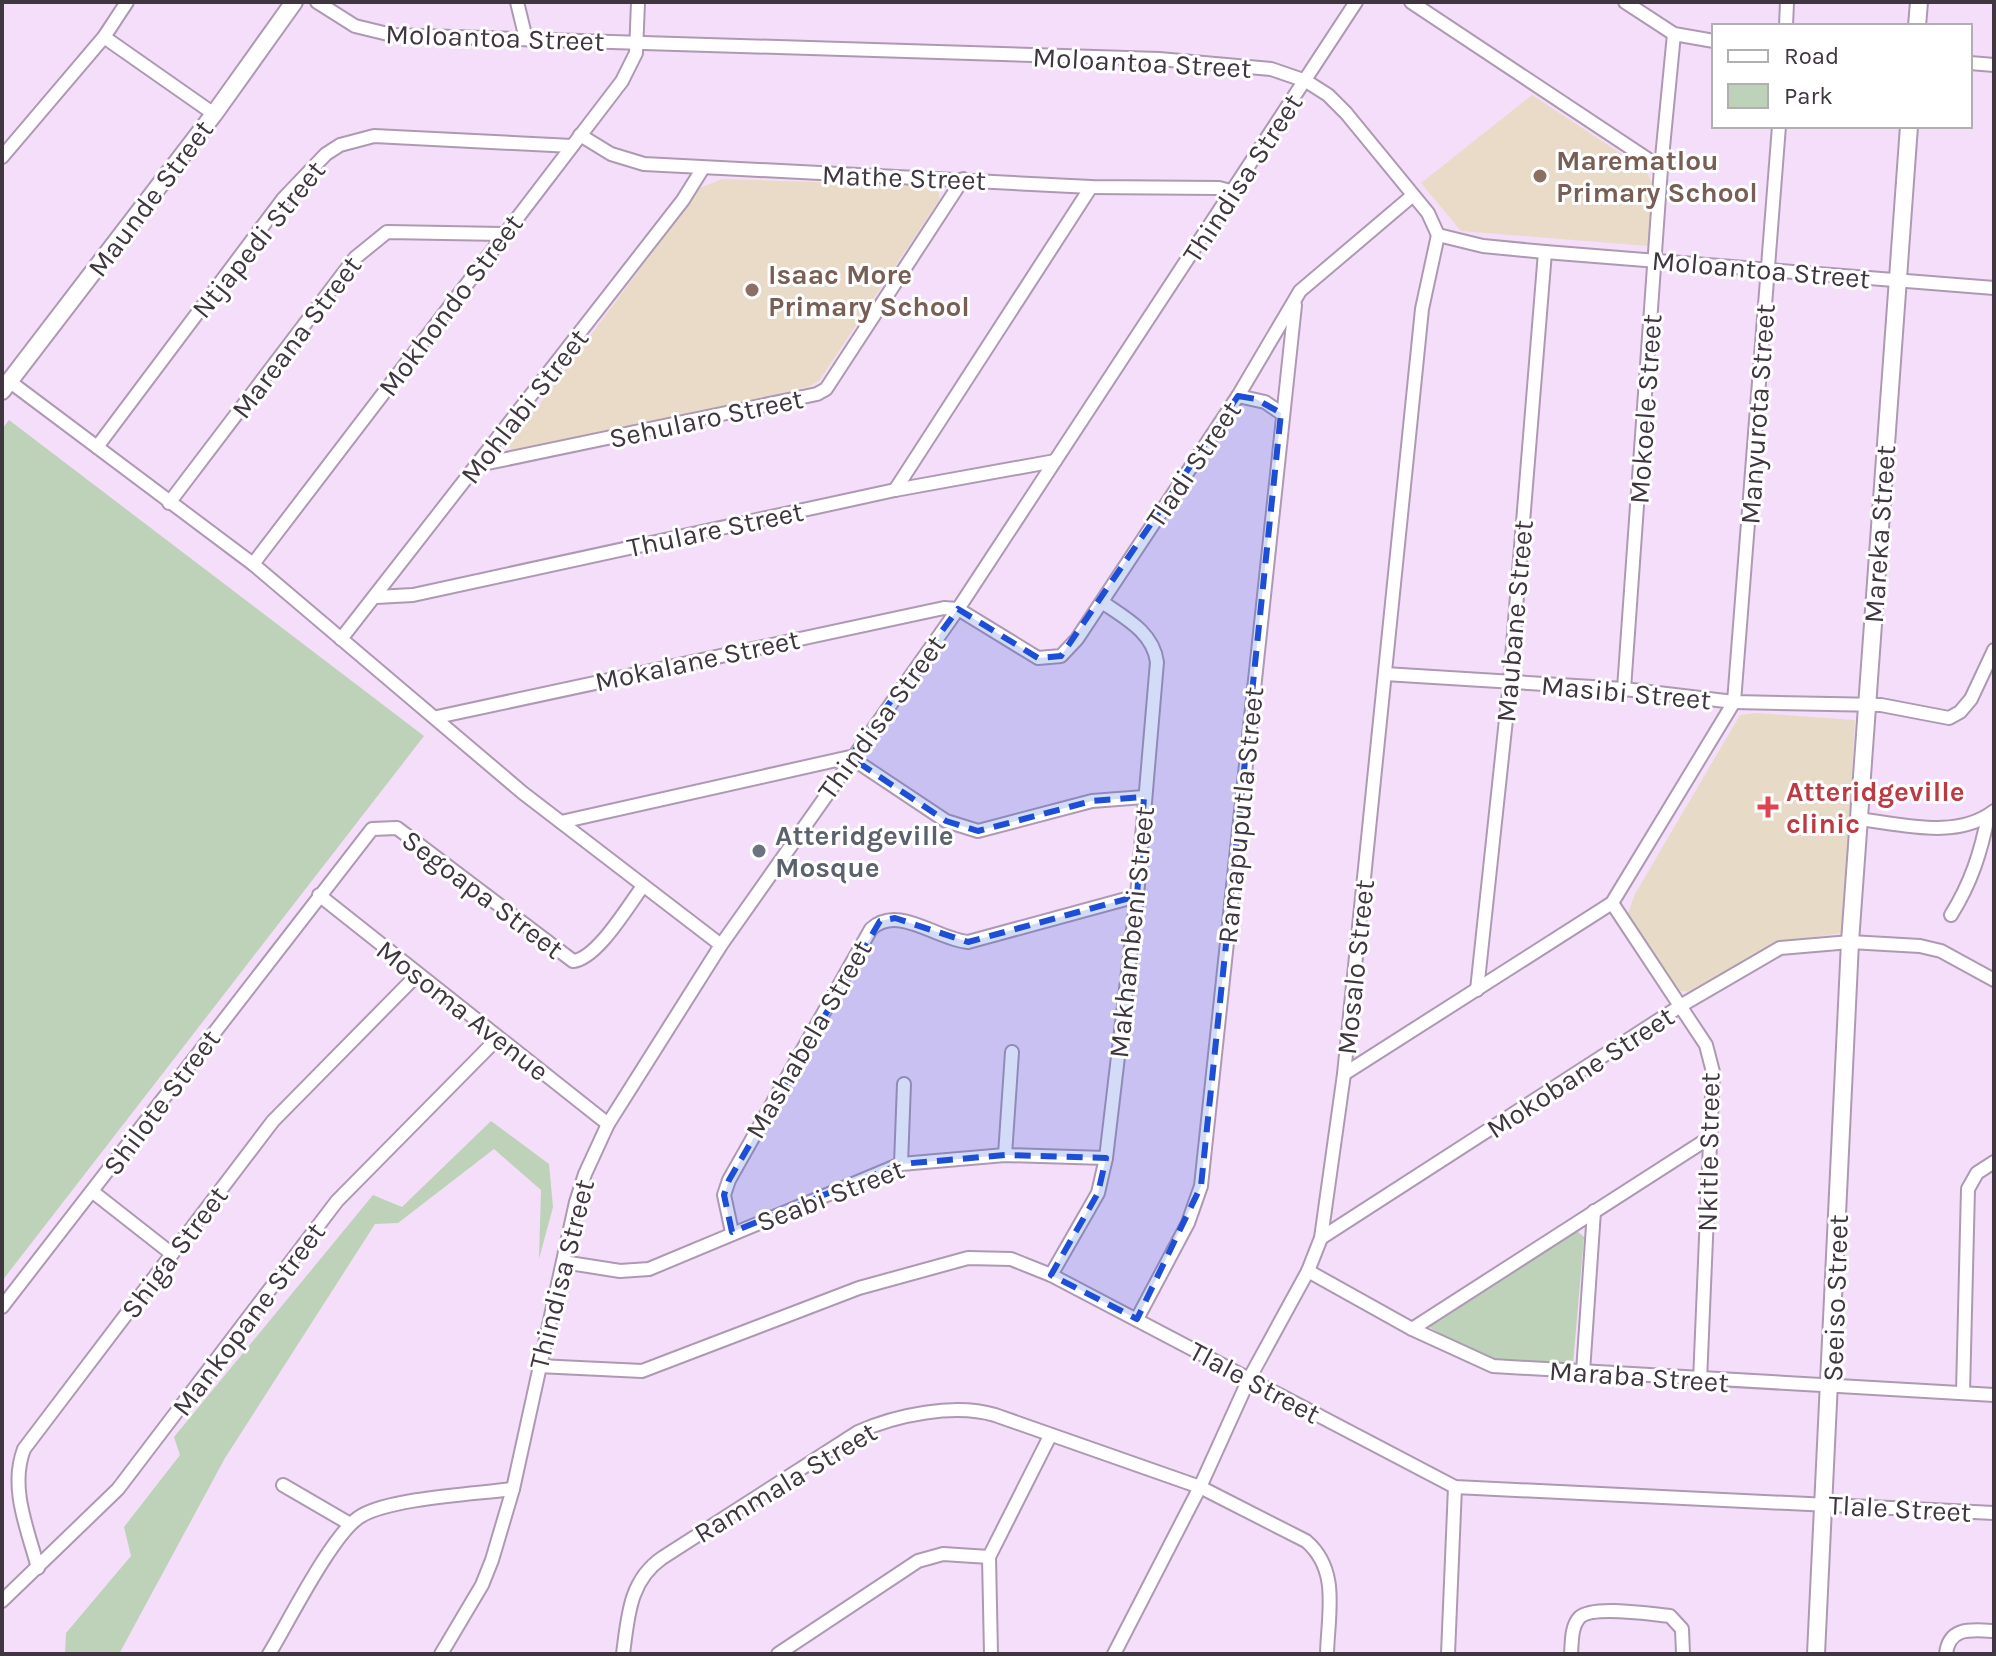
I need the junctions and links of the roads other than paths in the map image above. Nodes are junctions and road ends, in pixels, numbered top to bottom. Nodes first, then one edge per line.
1 (127, 2) edge
2 (294, 2) edge
3 (317, 2) edge
4 (517, 2) edge
5 (638, 2) edge
6 (1356, 2) edge
7 (1411, 2) edge
8 (1625, 2) edge
9 (1787, 2) edge
10 (1919, 2) edge
11 (1786, 24) edge
12 (1917, 24) edge
13 (1674, 34) junction
14 (104, 37) junction
15 (526, 39) junction
16 (1712, 41) edge
17 (636, 43) junction
18 (1972, 63) edge
19 (1994, 65) edge
20 (1306, 81) junction
21 (214, 114) junction
22 (1779, 128) edge
23 (1909, 128) edge
24 (576, 140) junction
25 (2, 157) edge
26 (703, 168) junction
27 (1661, 168) junction
28 (963, 179) junction
29 (1091, 187) junction
30 (1234, 192) junction
31 (1412, 196) junction
32 (503, 234) junction
33 (1438, 235) junction
34 (1545, 252) junction
35 (1657, 259) junction
36 (1768, 270) junction
37 (1896, 280) junction
38 (1994, 288) edge
39 (1296, 298) junction
40 (6, 386) edge
41 (1238, 396) junction
42 (1281, 413) junction
43 (97, 447) junction
44 (1055, 461) junction
45 (478, 465) junction
46 (895, 490) junction
47 (169, 503) junction
48 (253, 564) junction
49 (376, 597) junction
50 (1102, 602) junction
51 (958, 609) junction
52 (341, 639) junction
53 (1994, 650) edge
54 (1385, 674) junction
55 (1510, 682) junction
56 (1624, 689) junction
57 (1734, 702) junction
58 (1868, 705) junction
59 (437, 717) junction
60 (850, 757) junction
61 (1144, 797) junction
62 (1991, 814) edge
63 (1858, 819) junction
64 (561, 822) junction
65 (643, 886) junction
66 (319, 895) junction
67 (1137, 896) junction
68 (1612, 903) junction
69 (1951, 915) dead end
70 (1850, 942) junction
71 (721, 945) junction
72 (417, 975) junction
73 (1994, 980) edge
74 (1477, 990) junction
75 (1682, 1005) junction
76 (497, 1039) junction
77 (1012, 1052) dead end
78 (1344, 1074) junction
79 (904, 1084) dead end
80 (608, 1124) junction
81 (1709, 1138) junction
82 (1005, 1155) junction
83 (1106, 1158) junction
84 (1994, 1162) edge
85 (901, 1164) junction
86 (93, 1192) junction
87 (1594, 1211) junction
88 (732, 1232) junction
89 (1321, 1238) junction
90 (172, 1254) junction
91 (563, 1262) junction
92 (1308, 1271) junction
93 (1051, 1275) junction
94 (2, 1306) edge
95 (1137, 1319) junction
96 (1412, 1329) junction
97 (538, 1366) junction
98 (1583, 1372) junction
99 (1249, 1379) junction
100 (1700, 1381) junction
101 (1831, 1386) junction
102 (1963, 1392) junction
103 (1994, 1395) edge
104 (1050, 1436) junction
105 (283, 1485) dead end
106 (1200, 1487) junction
107 (1455, 1487) junction
108 (513, 1489) junction
109 (1824, 1504) junction
110 (1994, 1513) edge
111 (350, 1524) junction
112 (989, 1557) junction
113 (38, 1568) junction
114 (2, 1601) edge
115 (1994, 1631) edge
116 (269, 1654) edge
117 (441, 1654) edge
118 (623, 1654) edge
119 (778, 1654) edge
120 (991, 1654) edge
121 (1114, 1654) edge
122 (1327, 1654) edge
123 (1448, 1654) edge
124 (1571, 1654) edge
125 (1683, 1654) edge
126 (1816, 1654) edge
127 (1946, 1654) edge

1 - 14 street
2 - 21 street, Maunde Street
3 - 15 street, Moloantoa Street
4 - 15 street
5 - 17 street, Mokhondo Street
6 - 20 street, Thindisa Street
7 - 27 street
8 - 13 street
9 - 11 street
10 - 12 street
13 - 16 street
13 - 27 street, Mokoele Street
14 - 21 street
14 - 25 street
15 - 17 street, Moloantoa Street
17 - 20 street, Moloantoa Street
17 - 24 street, Mokhondo Street
18 - 19 street
20 - 30 street, Thindisa Street
20 - 31 street, Moloantoa Street
21 - 40 street, Maunde Street
22 - 36 street, Manyurota Street
23 - 37 street, Mareka Street
24 - 26 street, Mathe Street
24 - 32 street, Mokhondo Street
24 - 43 street, Ntjapedi Street
26 - 28 street, Mathe Street
26 - 45 street, Mohlabi Street
27 - 35 street, Mokoele Street
28 - 29 street, Mathe Street
28 - 45 street, Sehularo Street
29 - 30 street, Mathe Street
29 - 46 street
30 - 44 street, Thindisa Street
31 - 33 street, Moloantoa Street
31 - 39 street, Tladi Street
32 - 47 street, Mareana Street
32 - 48 street, Mokhondo Street
33 - 34 street, Moloantoa Street
33 - 54 street, Mosalo Street
34 - 35 street, Moloantoa Street
34 - 55 street, Maubane Street
35 - 36 street, Moloantoa Street
35 - 56 street, Mokoele Street
36 - 37 street, Moloantoa Street
36 - 57 street, Manyurota Street
37 - 38 street, Moloantoa Street
37 - 58 street, Mareka Street
39 - 41 street, Tladi Street
39 - 42 street, Ramapuputla Street
40 - 43 street
41 - 42 street
41 - 50 street, Tladi Street
42 - 95 street, Ramapuputla Street
43 - 47 street
44 - 46 street, Thulare Street
44 - 51 street, Thindisa Street
45 - 49 street, Mohlabi Street
46 - 49 street, Thulare Street
47 - 48 street
48 - 52 street
49 - 52 street, Mohlabi Street
50 - 51 street, Tladi Street
50 - 61 street, Makhambeni Street
51 - 59 street, Mokalane Street
51 - 60 street, Thindisa Street
52 - 59 street
53 - 58 street, Masibi Street
54 - 55 street, Masibi Street
54 - 78 street, Mosalo Street
55 - 56 street, Masibi Street
55 - 74 street, Maubane Street
56 - 57 street, Masibi Street
57 - 58 street, Masibi Street
57 - 68 street
58 - 63 street, Mareka Street
59 - 64 street
60 - 61 street
60 - 64 street
60 - 71 street, Thindisa Street
61 - 67 street, Makhambeni Street
62 - 63 street
62 - 69 street
63 - 70 street, Mareka Street
64 - 65 street
65 - 66 street, Segoapa Street
65 - 71 street
66 - 72 street, Mosoma Avenue
66 - 86 street, Shilote Street
67 - 83 street, Makhambeni Street
67 - 88 street, Mashabela Street
68 - 74 street
68 - 75 street, Nkitle Street
70 - 73 street, Mokobane Street
70 - 75 street, Mokobane Street
70 - 101 street, Seeiso Street
71 - 80 street, Thindisa Street
72 - 76 street, Mosoma Avenue
72 - 90 street, Shiga Street
74 - 78 street
75 - 81 street, Nkitle Street
75 - 89 street, Mokobane Street
76 - 80 street, Mosoma Avenue
76 - 113 street, Mankopane Street
77 - 82 street
78 - 89 street, Mosalo Street
79 - 85 street
80 - 91 street, Thindisa Street
81 - 87 street
81 - 100 street, Nkitle Street
82 - 83 street, Seabi Street
82 - 85 street, Seabi Street
83 - 93 street, Makhambeni Street
84 - 102 street
85 - 88 street, Seabi Street
86 - 90 street
86 - 94 street, Shilote Street
87 - 96 street
87 - 98 street
88 - 91 street, Seabi Street
89 - 92 street, Mosalo Street
90 - 113 street, Shiga Street
91 - 97 street, Thindisa Street
92 - 96 street, Maraba Street
92 - 99 street, Mosalo Street
93 - 95 street, Tlale Street
93 - 97 street, Tlale Street
95 - 99 street, Tlale Street
96 - 98 street, Maraba Street
97 - 108 street, Thindisa Street
98 - 100 street, Maraba Street
99 - 106 street, Mosalo Street
99 - 107 street, Tlale Street
100 - 101 street, Maraba Street
101 - 102 street, Maraba Street
101 - 109 street, Seeiso Street
102 - 103 street, Maraba Street
104 - 106 street, Rammala Street
104 - 112 street
104 - 118 street, Rammala Street
105 - 111 street
106 - 121 street, Mosalo Street
106 - 122 street, Rammala Street
107 - 109 street, Tlale Street
107 - 123 street
108 - 111 street
108 - 117 street, Thindisa Street
109 - 110 street, Tlale Street
109 - 126 street, Seeiso Street
111 - 116 street
112 - 119 street
112 - 120 street
113 - 114 street, Mankopane Street
115 - 127 street
124 - 125 street

